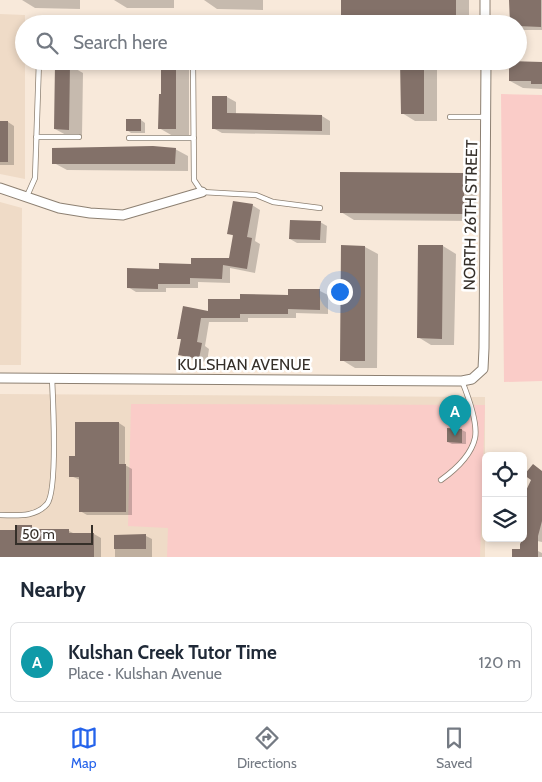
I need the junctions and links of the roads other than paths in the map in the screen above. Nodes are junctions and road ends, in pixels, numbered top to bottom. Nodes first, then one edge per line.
1 (484, 0) edge
2 (485, 15) edge
3 (39, 70) edge
4 (193, 70) edge
5 (486, 70) edge
6 (450, 117) dead end
7 (486, 117) junction
8 (36, 137) junction
9 (79, 137) dead end
10 (129, 138) dead end
11 (194, 138) junction
12 (0, 188) edge
13 (202, 192) junction
14 (27, 196) junction
15 (320, 208) dead end
16 (0, 378) edge
17 (52, 378) junction
18 (462, 381) junction
19 (441, 480) dead end
20 (0, 515) edge

1 - 2 street
3 - 8 lane
4 - 11 lane
5 - 7 street, NORTH 26TH STREET
6 - 7 lane
7 - 18 street, NORTH 26TH STREET
8 - 9 lane
8 - 14 lane
10 - 11 lane
11 - 13 lane
12 - 14 street
13 - 14 street
13 - 15 lane
16 - 17 street, KULSHAN AVENUE
17 - 18 street, KULSHAN AVENUE
17 - 20 lane
18 - 19 lane

